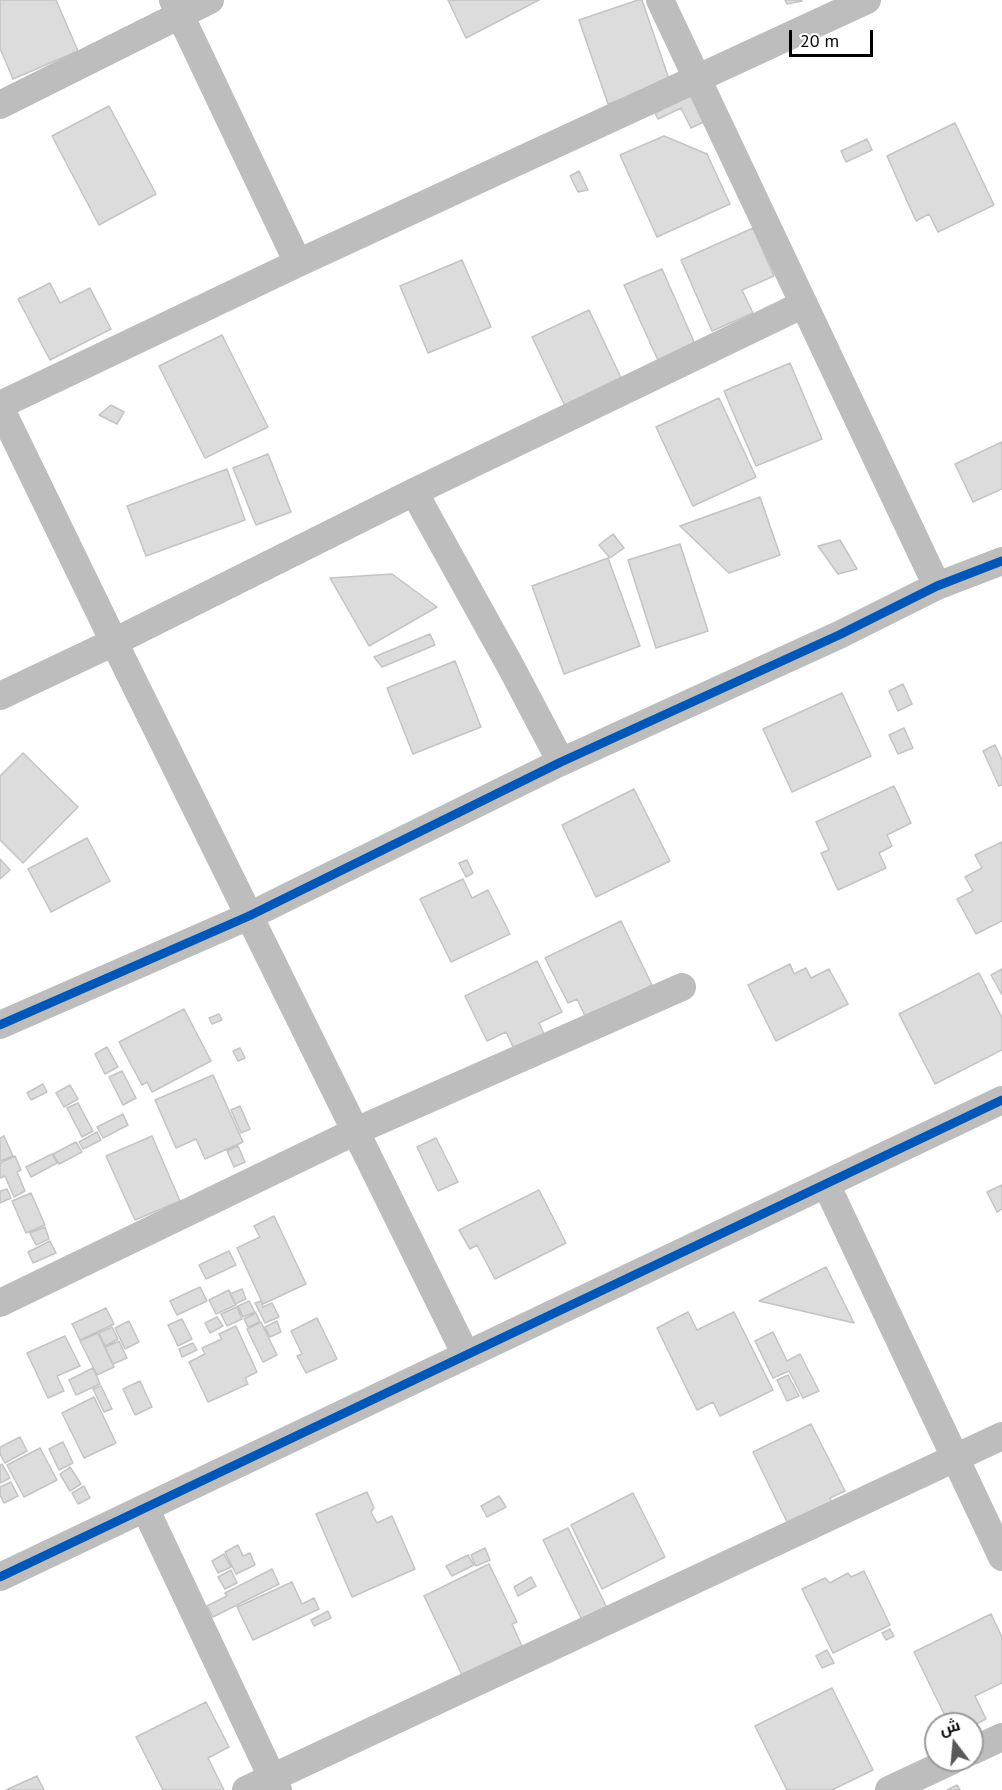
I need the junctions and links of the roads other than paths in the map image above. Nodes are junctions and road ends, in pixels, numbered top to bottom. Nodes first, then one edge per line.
1 (210, 0) edge
2 (660, 0) edge
3 (867, 0) edge
4 (177, 7) edge
5 (697, 79) junction
6 (0, 105) edge
7 (298, 263) junction
8 (804, 304) junction
9 (0, 406) edge
10 (414, 492) junction
11 (1002, 561) edge
12 (937, 586) junction
13 (114, 642) junction
14 (0, 696) edge
15 (561, 762) junction
16 (249, 916) junction
17 (682, 987) dead end
18 (0, 1025) edge
19 (1002, 1100) edge
20 (356, 1131) junction
21 (826, 1184) junction
22 (0, 1303) edge
23 (466, 1355) junction
24 (1002, 1436) edge
25 (956, 1458) junction
26 (145, 1508) junction
27 (1002, 1557) edge
28 (0, 1577) edge
29 (1002, 1737) edge
30 (984, 1745) edge
31 (927, 1772) edge
32 (275, 1784) edge
33 (246, 1790) edge
34 (889, 1790) edge

1 - 4 street
2 - 5 street
3 - 5 street
4 - 6 street
4 - 7 street
5 - 7 street
5 - 8 street
7 - 9 street
8 - 10 street
8 - 12 street
9 - 13 street
10 - 13 street
10 - 15 street
11 - 12 street
12 - 15 street
13 - 14 street
13 - 16 street
15 - 16 street
16 - 18 street
16 - 20 street
17 - 20 street
19 - 21 street
20 - 22 street
20 - 23 street
21 - 23 street
21 - 25 street
23 - 26 street
24 - 25 street
25 - 27 street
25 - 32 street
26 - 28 street
26 - 32 street
29 - 30 street
31 - 34 street
32 - 33 street

